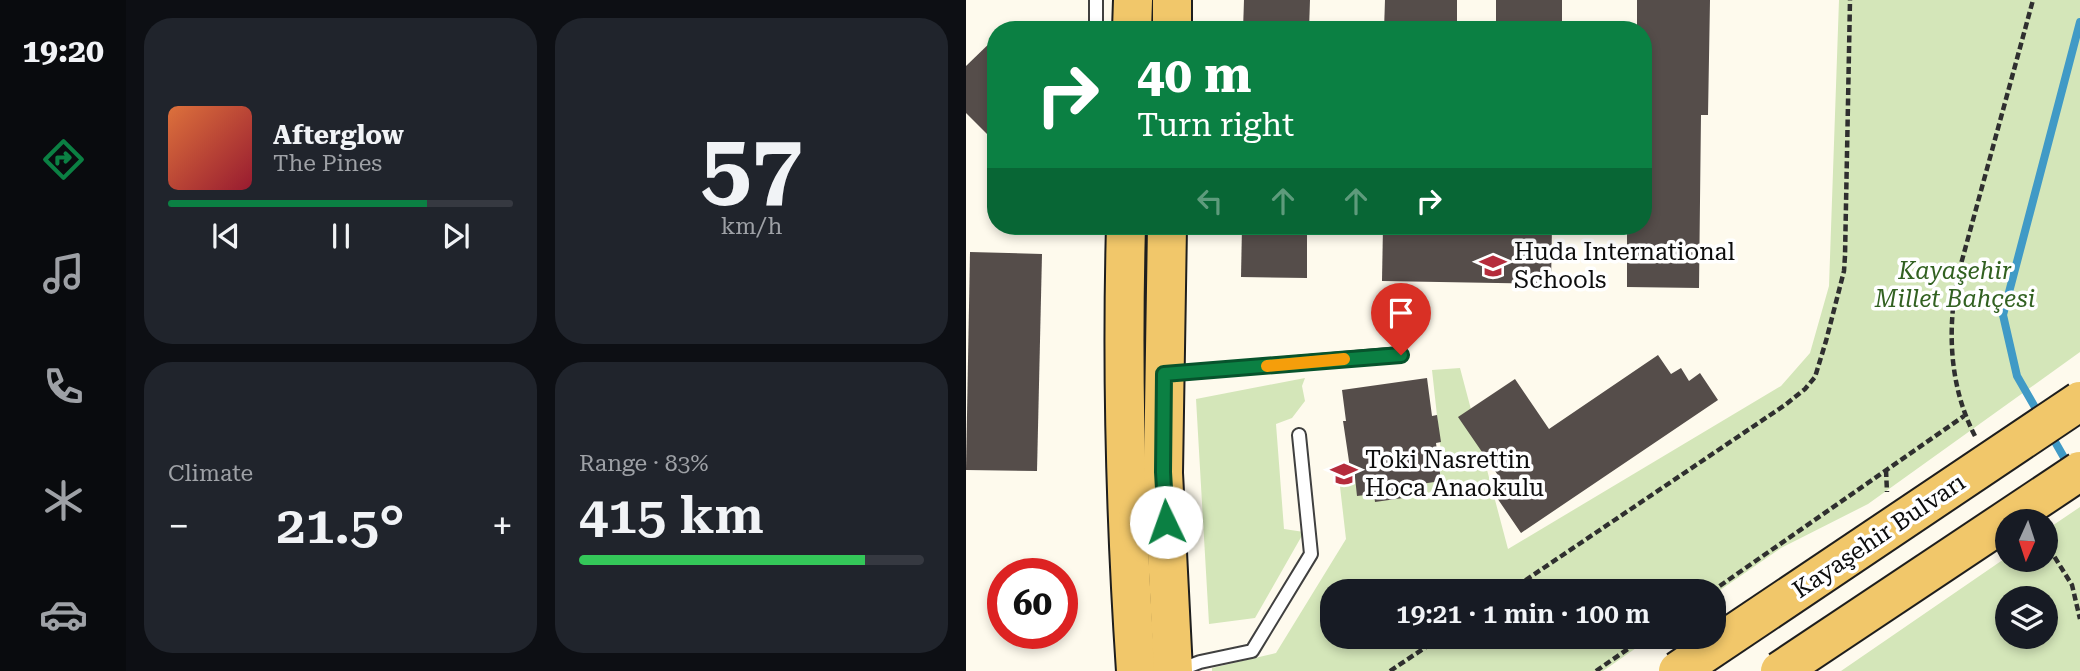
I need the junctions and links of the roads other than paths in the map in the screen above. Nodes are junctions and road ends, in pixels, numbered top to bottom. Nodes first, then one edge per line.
1 (1096, 0) edge
2 (1133, 0) edge
3 (1172, 0) edge
4 (1096, 21) edge
5 (1132, 21) edge
6 (1172, 21) edge
7 (1126, 235) edge
8 (1167, 235) edge
9 (1401, 355) dead end
10 (1164, 374) junction
11 (2080, 401) edge
12 (1298, 435) dead end
13 (2080, 471) edge
14 (1136, 671) edge
15 (1174, 671) edge
16 (1678, 671) edge
17 (1780, 671) edge

1 - 4 lane
2 - 5 main road
3 - 6 main road
7 - 14 main road
8 - 10 main road
9 - 10 lane
10 - 15 main road
11 - 16 main road, Kayaşehir Bulvarı, bridge
12 - 15 lane
13 - 17 main road, bridge

